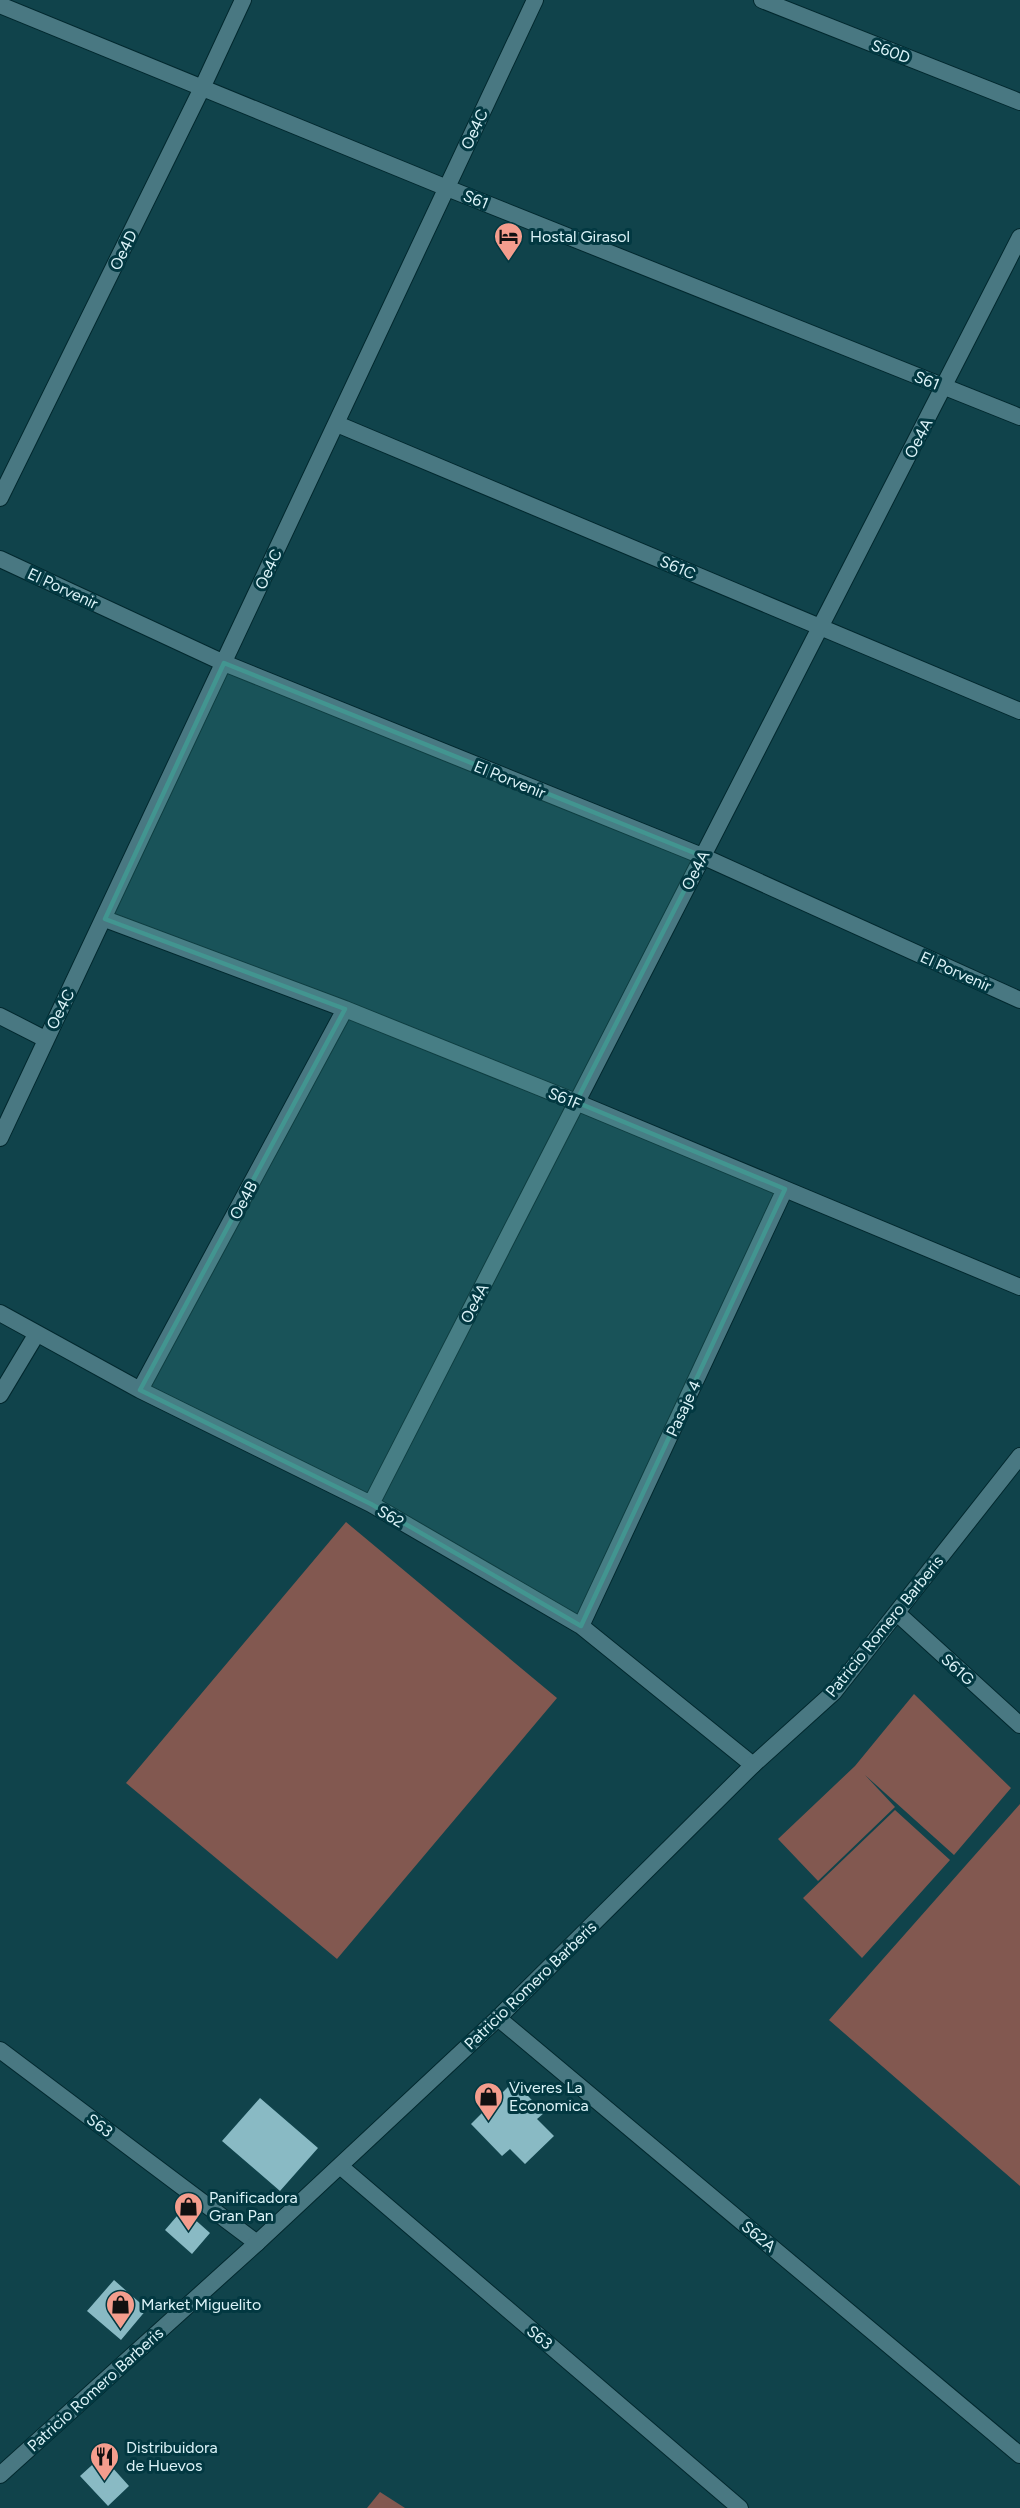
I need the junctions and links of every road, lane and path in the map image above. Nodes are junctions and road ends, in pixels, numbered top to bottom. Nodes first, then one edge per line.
1 (243, 0) edge
2 (535, 0) edge
3 (762, 0) edge
4 (0, 5) edge
5 (203, 86) junction
6 (1020, 102) edge
7 (447, 188) junction
8 (1020, 237) edge
9 (944, 387) junction
10 (1020, 417) edge
11 (337, 423) junction
12 (0, 498) edge
13 (0, 559) edge
14 (820, 627) junction
15 (224, 663) junction
16 (1020, 711) edge
17 (702, 856) junction
18 (105, 919) junction
19 (1020, 1000) edge
20 (345, 1009) junction
21 (0, 1016) edge
22 (45, 1039) junction
23 (576, 1102) junction
24 (0, 1138) edge
25 (785, 1189) junction
26 (1020, 1287) edge
27 (0, 1313) edge
28 (36, 1335) junction
29 (140, 1390) junction
30 (0, 1395) edge
31 (1020, 1456) edge
32 (371, 1504) junction
33 (897, 1613) junction
34 (581, 1626) junction
35 (1020, 1725) edge
36 (753, 1766) junction
37 (498, 2018) junction
38 (0, 2050) edge
39 (340, 2166) junction
40 (257, 2243) junction
41 (1020, 2455) edge
42 (0, 2475) edge
43 (740, 2508) edge

1 - 5 street, Oe4D
2 - 7 street, Oe4C
3 - 6 street, S60D
4 - 5 street, S61
5 - 7 street, S61
5 - 12 street, Oe4D
7 - 9 street, S61
7 - 11 street, Oe4C
8 - 9 street, Oe4A
9 - 10 street, S61
9 - 14 street, Oe4A
11 - 14 street, S61C
11 - 15 street, Oe4C
13 - 15 street, El Porvenir
14 - 16 street, S61C
14 - 17 street, Oe4A
15 - 17 street, El Porvenir
15 - 18 street, Oe4C
17 - 19 street, El Porvenir
17 - 23 street, Oe4A
18 - 20 street, S61F
18 - 22 street, Oe4C
20 - 23 street, S61F
20 - 29 street, Oe4B
21 - 22 street
22 - 24 street, Oe4C
23 - 25 street, S61F
23 - 32 street, Oe4A
25 - 26 street, S61F
25 - 34 street, Pasaje 4
27 - 28 street, S62
28 - 29 street, S62
28 - 30 street
29 - 32 street, S62
31 - 33 street, Patricio Romero Barberis
32 - 34 street, S62
33 - 35 street, S61G
33 - 36 street, Patricio Romero Barberis
34 - 36 street, S62
36 - 37 street, Patricio Romero Barberis
37 - 39 street, Patricio Romero Barberis
37 - 41 street, S62A
38 - 40 street, S63
39 - 40 street, Patricio Romero Barberis
39 - 43 street, S63
40 - 42 street, Patricio Romero Barberis

